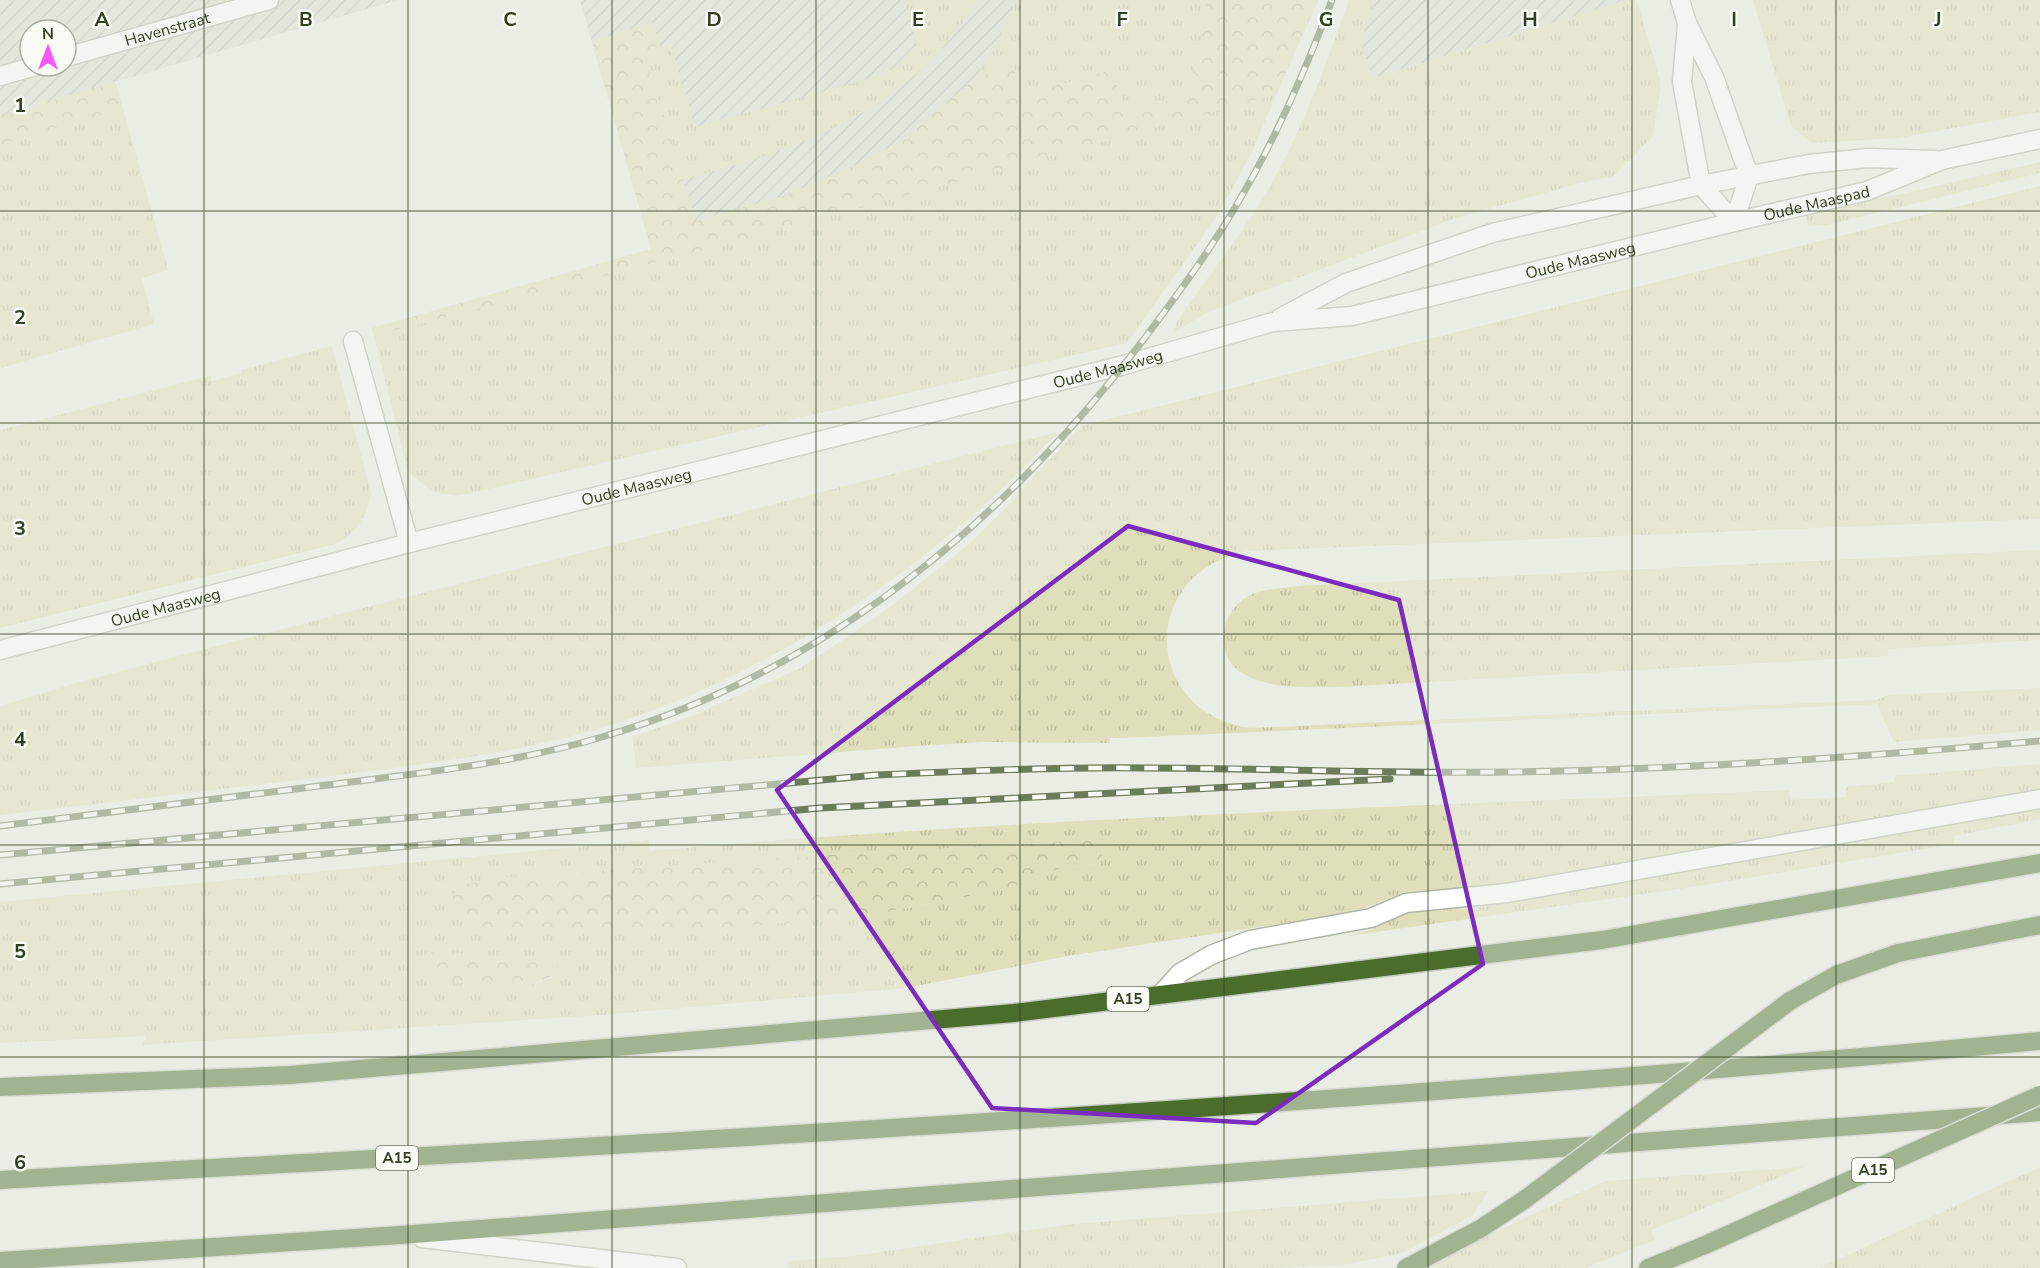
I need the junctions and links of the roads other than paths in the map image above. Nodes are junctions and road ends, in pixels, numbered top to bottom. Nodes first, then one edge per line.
1 (269, 0) edge
2 (1680, 0) edge
3 (1687, 23) junction
4 (78, 54) edge
5 (18, 71) edge
6 (0, 76) edge
7 (2040, 139) edge
8 (1942, 160) junction
9 (1749, 176) junction
10 (1701, 185) junction
11 (1734, 222) junction
12 (1273, 322) junction
13 (353, 341) dead end
14 (409, 543) junction
15 (0, 650) edge
16 (2040, 799) edge
17 (2040, 863) edge
18 (2040, 925) edge
19 (1160, 995) junction
20 (2040, 1041) edge
21 (0, 1087) edge
22 (2040, 1095) edge
23 (2040, 1112) edge
24 (0, 1180) edge
25 (400, 1235) junction
26 (0, 1261) edge
27 (677, 1268) edge
28 (1406, 1268) edge
29 (1648, 1268) edge

1 - 4 street, Havenstraat
2 - 3 street
3 - 9 street
3 - 10 street
5 - 6 street
7 - 8 street, Oude Maaspad
8 - 9 street, Oude Maaspad
8 - 11 street, Oude Maaspad
9 - 10 street, Oude Maasweg
9 - 11 street
10 - 11 street
10 - 12 street, Oude Maasweg
11 - 12 street, Oude Maasweg
12 - 14 street, Oude Maasweg
13 - 14 street
14 - 15 street, Oude Maasweg
16 - 19 street
17 - 19 highway, A15
18 - 28 highway, bridge
19 - 21 highway, A15
20 - 24 highway, A15
22 - 29 highway, A15, bridge
23 - 25 highway
25 - 26 highway
25 - 27 street

